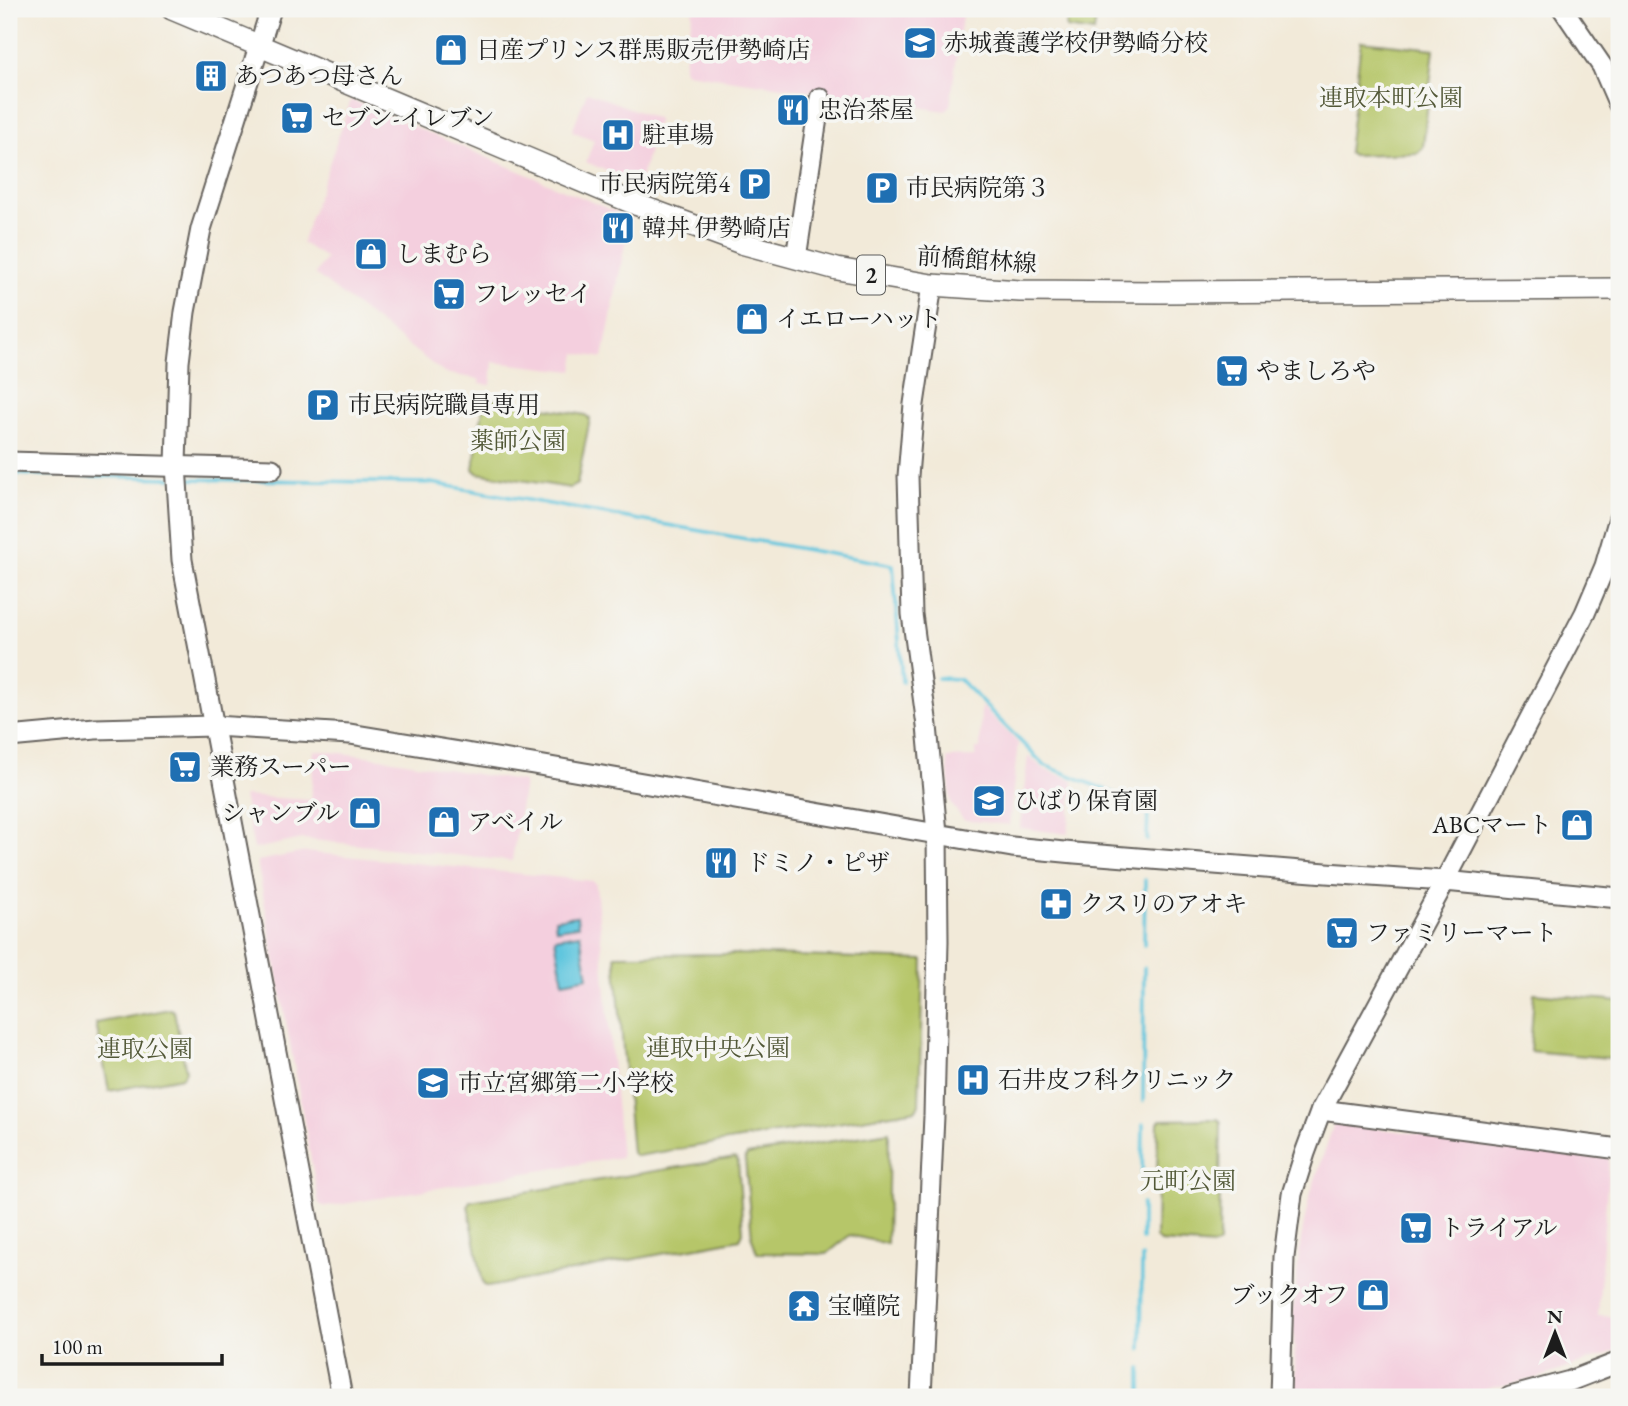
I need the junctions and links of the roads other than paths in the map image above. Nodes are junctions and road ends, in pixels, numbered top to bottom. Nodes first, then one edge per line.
1 (172, 9) edge
2 (271, 9) edge
3 (1563, 9) edge
4 (259, 46) junction
5 (820, 98) dead end
6 (1619, 105) edge
7 (796, 258) junction
8 (932, 285) junction
9 (1619, 289) edge
10 (9, 462) edge
11 (176, 466) junction
12 (272, 469) dead end
13 (1619, 518) edge
14 (214, 726) junction
15 (9, 737) edge
16 (937, 833) junction
17 (1445, 881) junction
18 (1619, 898) edge
19 (1321, 1110) junction
20 (1619, 1149) edge
21 (1619, 1362) edge
22 (342, 1397) edge
23 (921, 1397) edge
24 (1280, 1397) edge
25 (1510, 1397) edge

1 - 4 main road, 前橋館林線 / 2
2 - 4 street
3 - 6 street
4 - 7 main road, 前橋館林線 / 2
4 - 11 street
5 - 7 street
7 - 8 main road, 前橋館林線 / 2
8 - 9 main road, 前橋館林線 / 2
8 - 16 street
10 - 11 street
11 - 12 street
11 - 14 street
13 - 17 street
14 - 15 street
14 - 16 street
14 - 22 street
16 - 17 street
16 - 23 street
17 - 18 street
17 - 19 street
19 - 20 street
19 - 24 street
21 - 25 street

